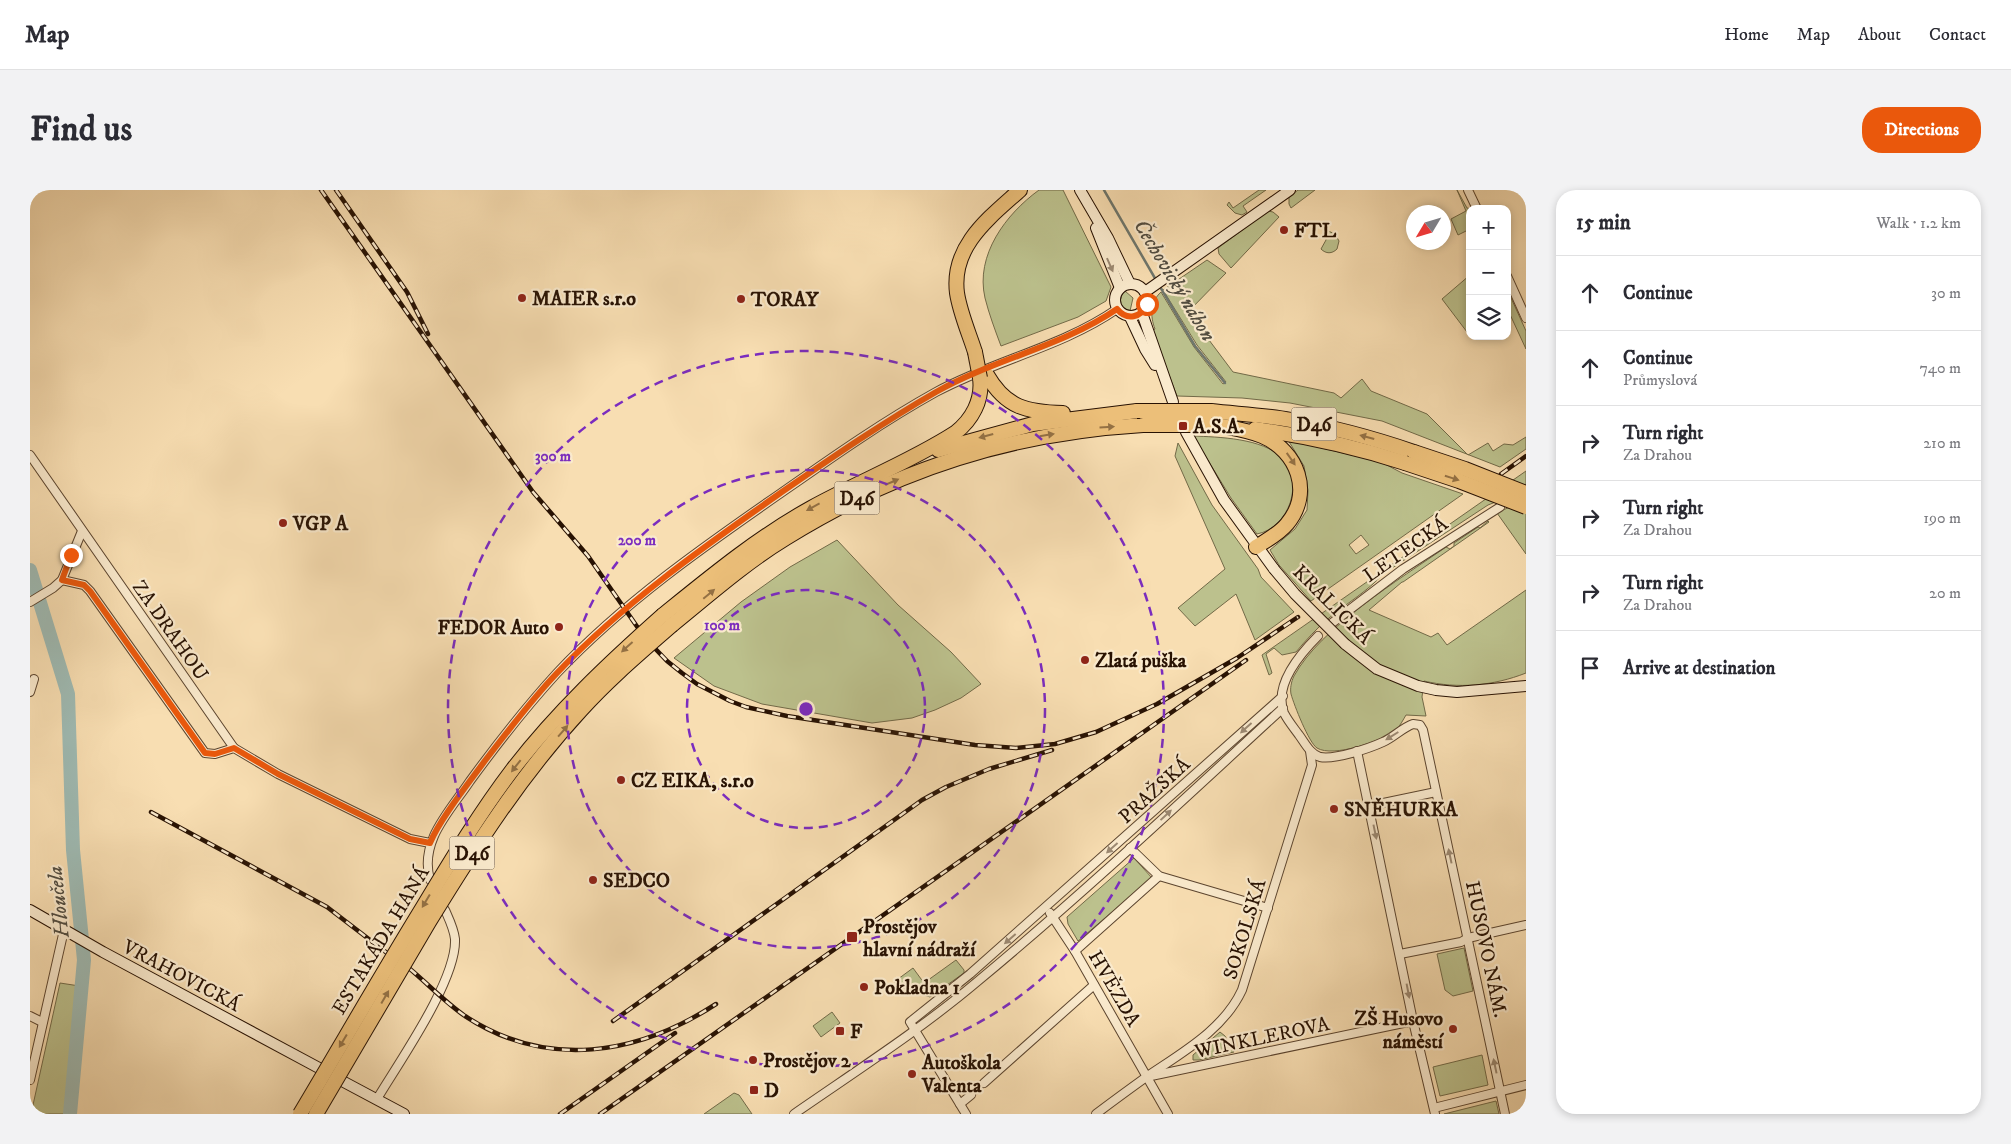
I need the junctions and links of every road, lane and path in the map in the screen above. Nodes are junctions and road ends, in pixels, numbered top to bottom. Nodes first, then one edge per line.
1 (1020, 190) edge
2 (1080, 190) edge
3 (1290, 190) edge
4 (1468, 190) edge
5 (1475, 205) edge
6 (1511, 285) edge
7 (1125, 286) junction
8 (1147, 291) junction
9 (1117, 309) junction
10 (1142, 313) junction
11 (1130, 317) junction
12 (1526, 318) edge
13 (983, 377) junction
14 (1163, 379) junction
15 (1173, 402) dead end
16 (1101, 414) junction
17 (1217, 425) junction
18 (1186, 432) dead end
19 (30, 455) edge
20 (888, 469) junction
21 (1526, 493) edge
22 (1500, 507) dead end
23 (1526, 508) edge
24 (82, 531) junction
25 (1256, 547) junction
26 (62, 580) junction
27 (30, 602) edge
28 (668, 620) junction
29 (1332, 623) dead end
30 (1318, 636) dead end
31 (34, 678) dead end
32 (1526, 680) edge
33 (1526, 686) edge
34 (1492, 688) junction
35 (30, 692) edge
36 (1283, 696) junction
37 (1283, 708) junction
38 (234, 748) junction
39 (1357, 751) junction
40 (1310, 752) junction
41 (1436, 792) junction
42 (1369, 806) junction
43 (430, 843) junction
44 (1130, 848) junction
45 (1159, 876) junction
46 (430, 880) dead end
47 (1046, 907) junction
48 (1268, 908) junction
49 (30, 910) edge
50 (445, 910) dead end
51 (1052, 917) junction
52 (1526, 925) edge
53 (64, 930) junction
54 (1029, 937) junction
55 (1468, 938) junction
56 (1075, 951) junction
57 (1400, 954) junction
58 (970, 974) junction
59 (978, 982) junction
60 (1094, 984) junction
61 (30, 1016) edge
62 (1414, 1020) junction
63 (42, 1022) junction
64 (915, 1030) junction
65 (319, 1068) dead end
66 (1146, 1077) junction
67 (30, 1080) edge
68 (344, 1082) dead end
69 (984, 1083) tunnel mouth
70 (1526, 1086) edge
71 (1500, 1092) junction
72 (971, 1094) tunnel mouth
73 (377, 1099) junction
74 (960, 1104) junction
75 (1435, 1111) edge
76 (300, 1114) edge
77 (316, 1114) edge
78 (404, 1114) edge
79 (794, 1114) edge
80 (966, 1114) edge
81 (1096, 1114) edge
82 (1168, 1114) edge
83 (1505, 1114) edge

1 - 13 highway, bridge
2 - 7 main road
3 - 8 main road
4 - 5 street
6 - 12 street
7 - 8 main road
7 - 9 main road
8 - 10 main road
9 - 11 main road
9 - 43 street
10 - 11 main road
10 - 14 main road
11 - 14 main road
13 - 16 highway
13 - 20 highway
14 - 15 main road
16 -> 20 highway, D46
21 -> 16 highway, D46, bridge
17 -> 23 highway, D46, bridge
17 -> 25 highway
28 -> 17 highway, D46, bridge
18 - 25 main road, KRALICKÁ
19 - 24 street, ZA DRAHOU
20 -> 28 highway, D46
22 - 29 street, LETECKÁ
24 - 26 street
24 - 38 street, ZA DRAHOU
25 - 34 main road, KRALICKÁ, bridge
26 - 27 street
26 - 38 street
28 -> 76 highway, ESTAKÁDA HANÁ / D46, bridge
77 -> 28 highway, ESTAKÁDA HANÁ / D46, bridge
30 - 36 street
31 - 35 street
32 - 34 main road
33 - 34 main road, KRALICKÁ
36 - 37 street
36 -> 47 street, PRAŽSKÁ
37 - 40 street
44 -> 37 street, PRAŽSKÁ
38 - 43 street, ZA DRAHOU
39 - 40 street
41 -> 39 street, HUSOVO NÁM.
39 - 42 street
40 - 48 street, SOKOLSKÁ
41 - 42 street
55 -> 41 street, HUSOVO NÁM.
42 -> 57 street
43 - 46 street
44 - 45 street
44 - 51 street, PRAŽSKÁ
45 - 48 street
45 - 56 street
47 - 51 street, HVĚZDA
47 - 54 street
47 -> 58 street, PRAŽSKÁ
48 - 66 street, SOKOLSKÁ
49 - 53 main road, VRAHOVICKÁ
50 - 73 street
51 - 54 street, PRAŽSKÁ
51 - 56 street, HVĚZDA
52 - 55 street
53 - 63 street
53 - 65 main road, VRAHOVICKÁ
54 - 59 street
55 - 57 street
71 -> 55 street, HUSOVO NÁM.
56 - 60 street, HVĚZDA
57 -> 62 street
58 - 59 street
58 - 64 street, PRAŽSKÁ
59 - 64 street
60 - 66 street, HVĚZDA
60 - 69 street
61 - 63 street
62 - 66 street, WINKLEROVA
62 - 75 street
63 - 67 street
64 - 74 street
64 - 79 street
66 - 81 street, SOKOLSKÁ
66 - 82 street, HVĚZDA
68 - 73 main road
70 - 71 street
71 - 75 street
71 - 83 street, HUSOVO NÁM.
72 - 74 street
73 - 78 main road
74 - 80 street

